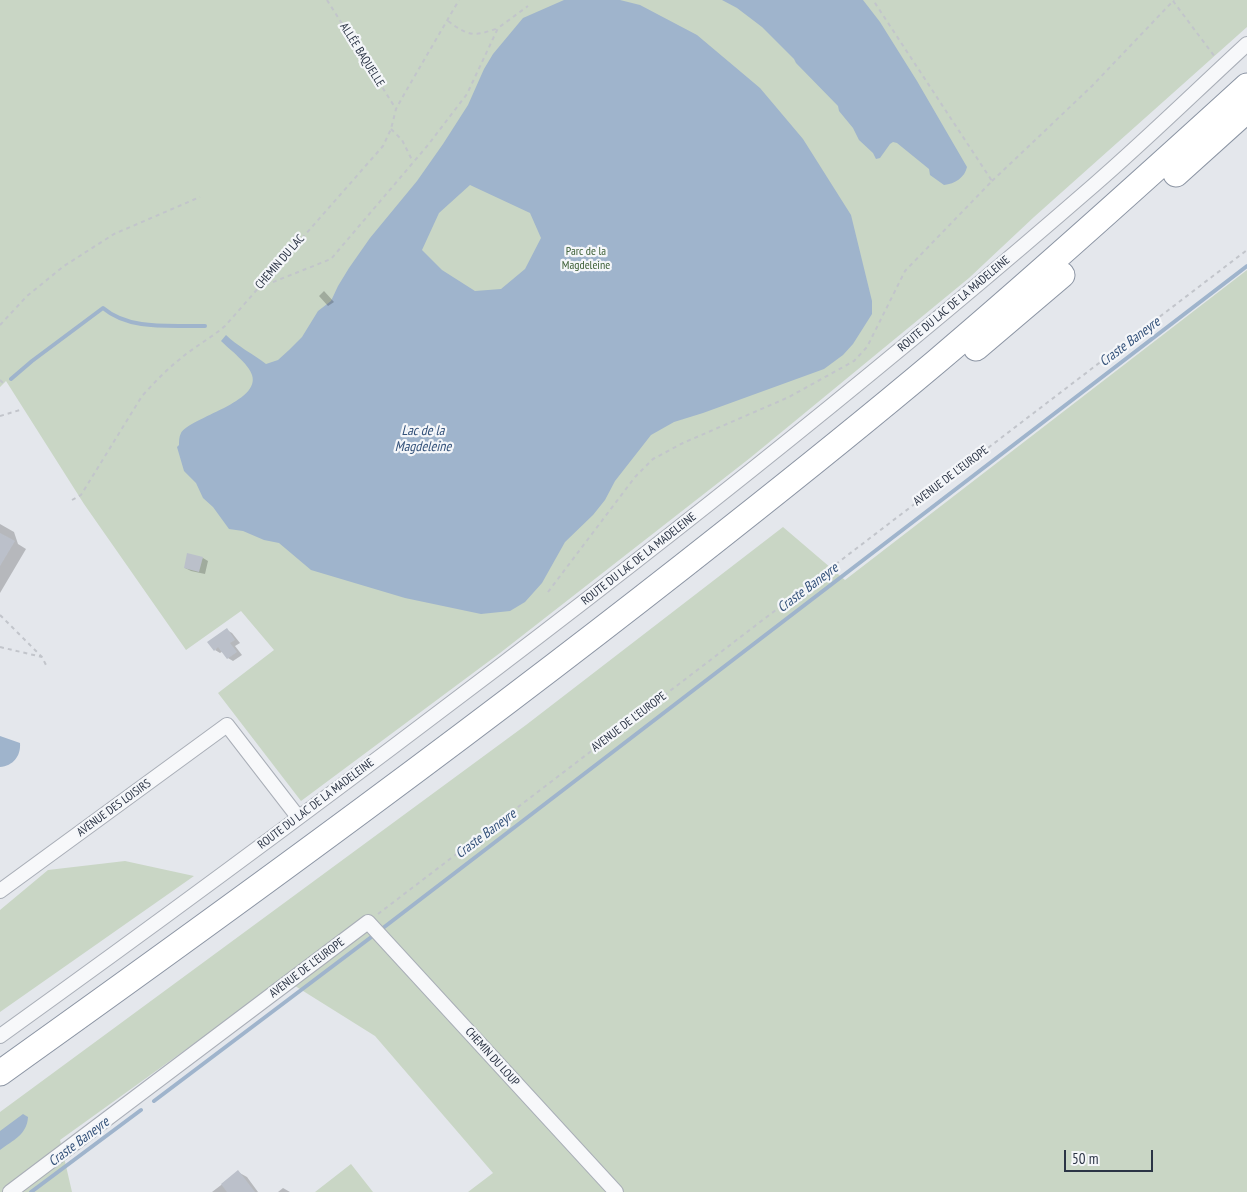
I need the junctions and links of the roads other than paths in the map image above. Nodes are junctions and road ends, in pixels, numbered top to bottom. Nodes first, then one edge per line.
1 (1247, 44) edge
2 (1247, 86) edge
3 (1247, 110) edge
4 (298, 817) junction
5 (0, 891) edge
6 (368, 922) joint
7 (0, 1036) edge
8 (0, 1073) edge
9 (0, 1092) edge
10 (10, 1192) edge
11 (616, 1192) edge

1 - 4 street, ROUTE DU LAC DE LA MADELEINE
2 - 8 highway
3 - 9 highway
4 - 5 street, AVENUE DES LOISIRS
4 - 7 street, ROUTE DU LAC DE LA MADELEINE
6 - 10 street, AVENUE DE L'EUROPE
6 - 11 street, CHEMIN DU LOUP

